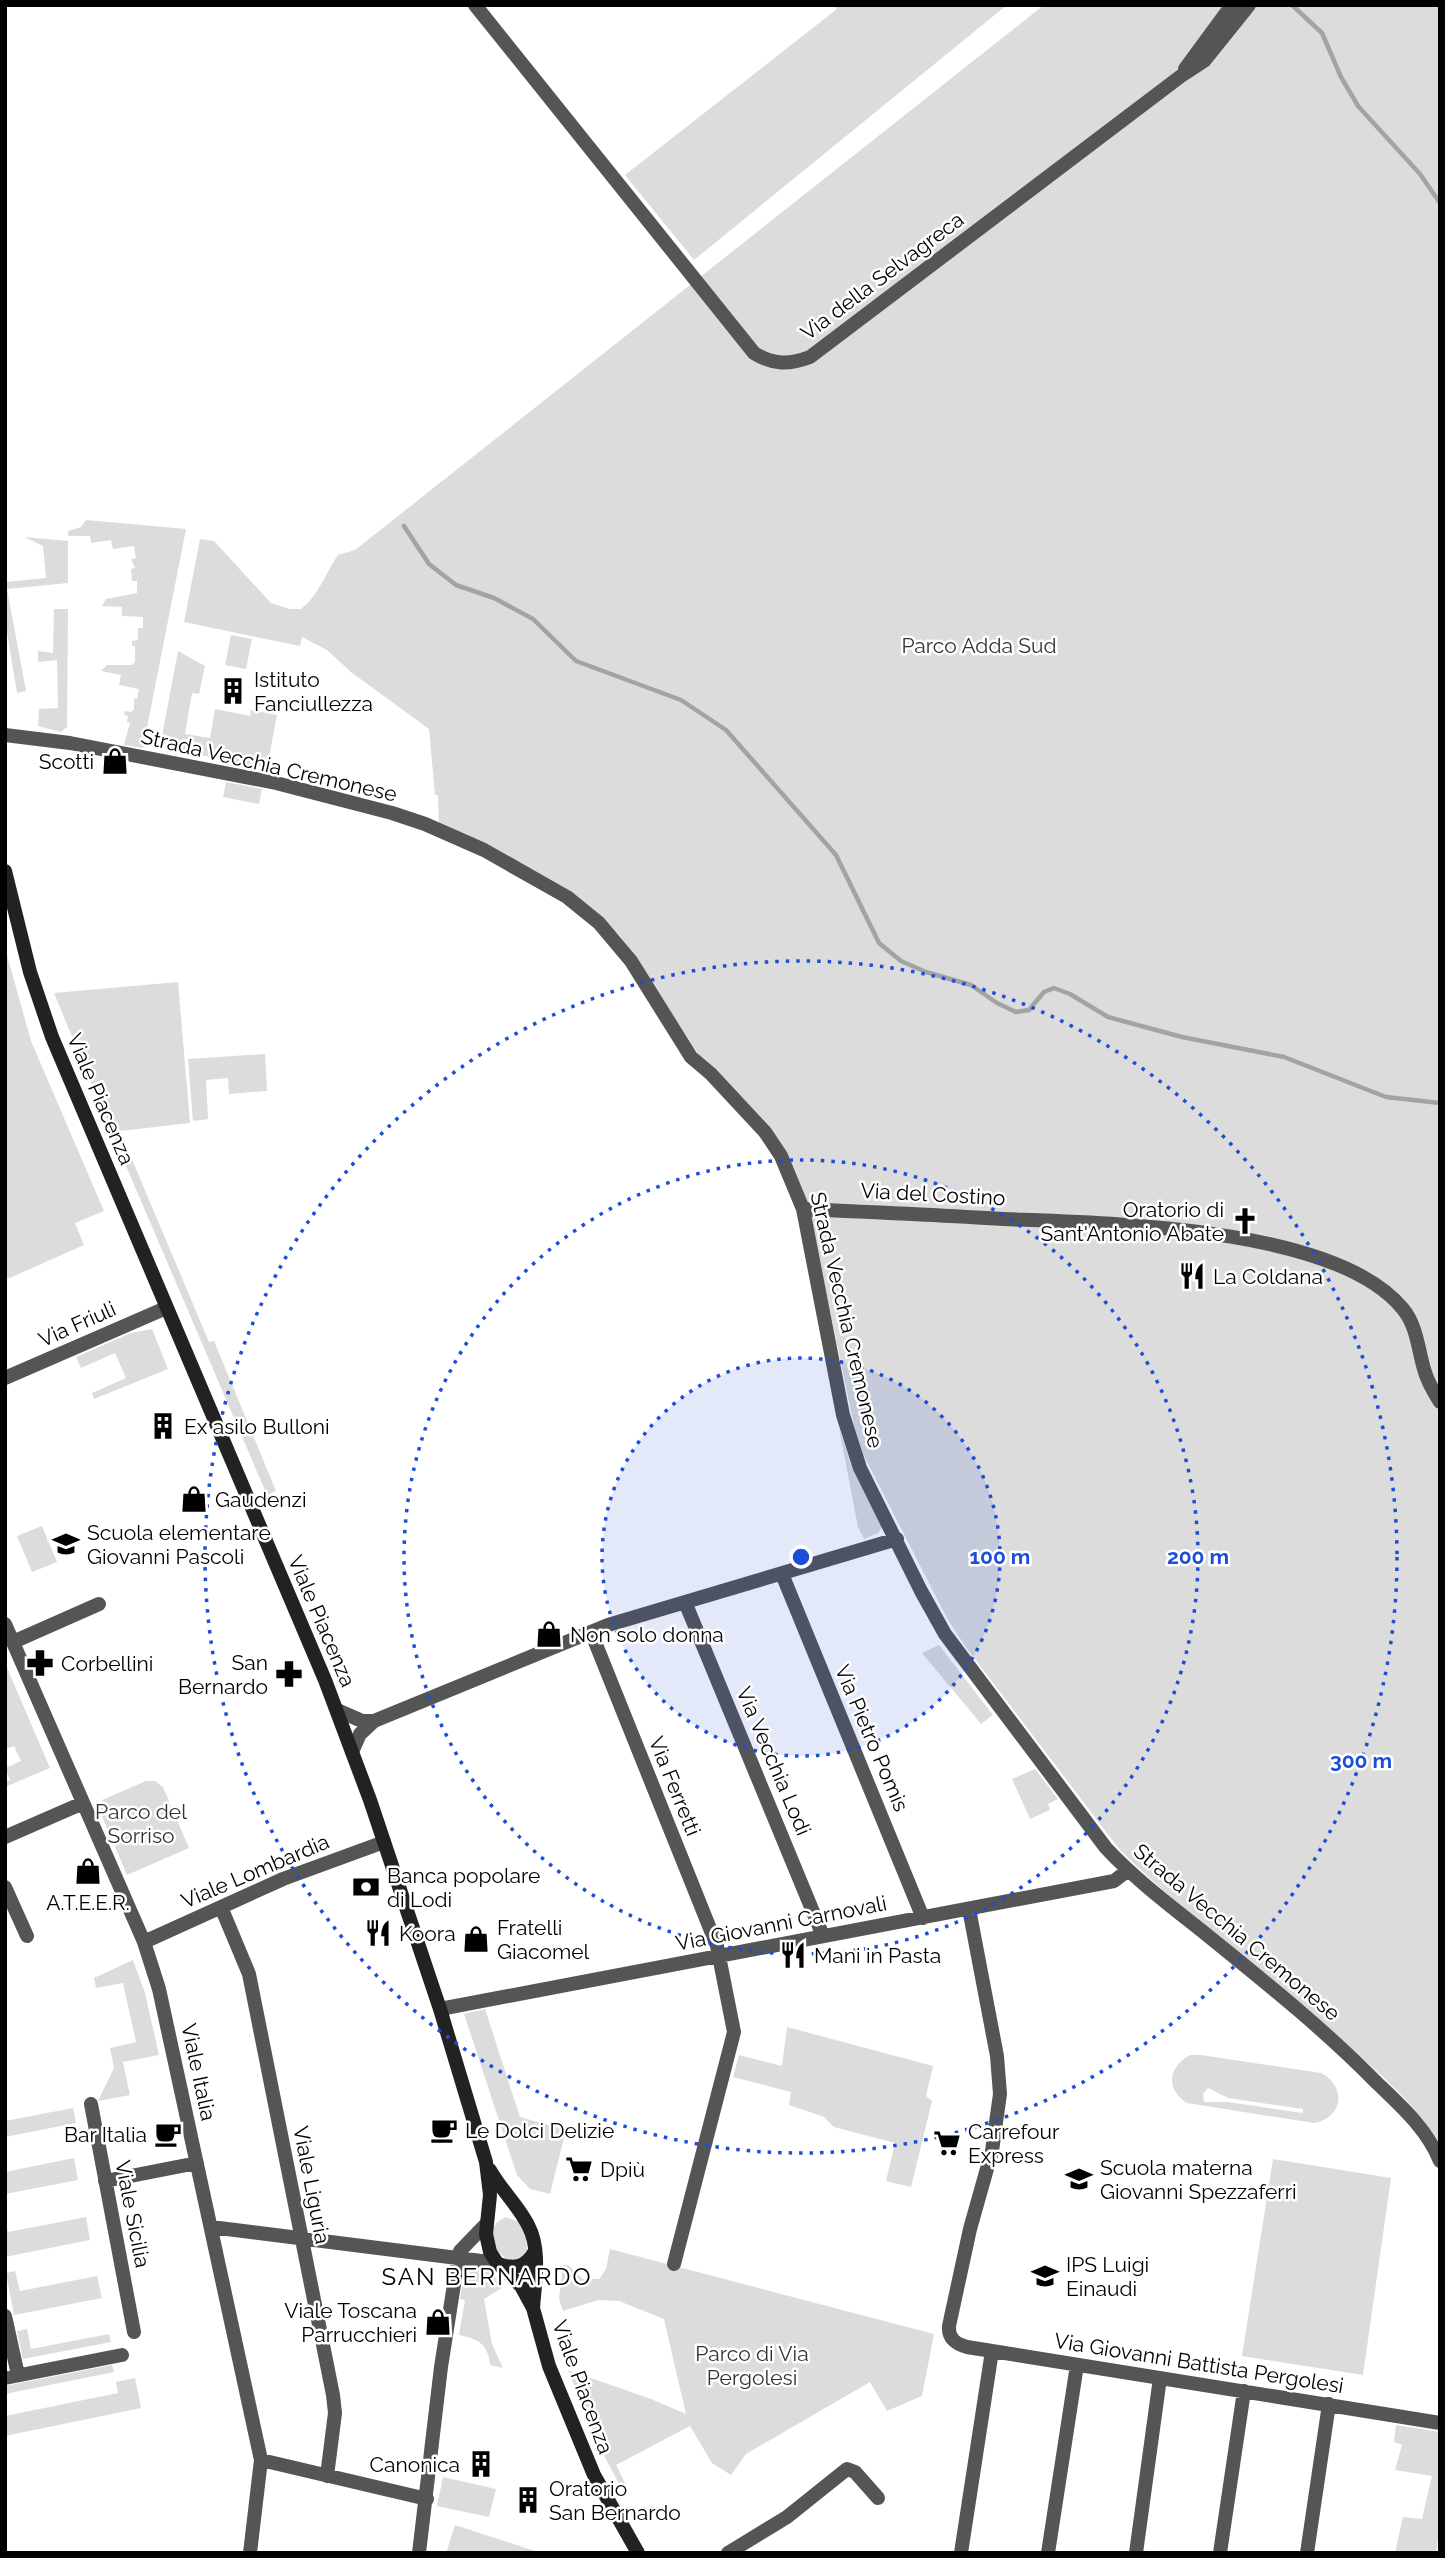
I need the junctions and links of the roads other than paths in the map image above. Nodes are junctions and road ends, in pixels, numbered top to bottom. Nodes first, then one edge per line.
1 (475, 5) edge
2 (1232, 5) edge
3 (1249, 5) edge
4 (1181, 76) junction
5 (5, 735) edge
6 (5, 871) edge
7 (803, 1209) junction
8 (166, 1308) junction
9 (5, 1378) edge
10 (1440, 1402) edge
11 (898, 1539) junction
12 (782, 1574) junction
13 (685, 1602) junction
14 (99, 1604) dead end
15 (5, 1623) edge
16 (591, 1632) junction
17 (13, 1642) junction
18 (337, 1710) junction
19 (374, 1721) junction
20 (352, 1752) junction
21 (83, 1803) junction
22 (5, 1837) edge
23 (384, 1842) junction
24 (1127, 1871) junction
25 (5, 1886) edge
26 (221, 1907) junction
27 (969, 1909) junction
28 (923, 1918) junction
29 (27, 1936) dead end
30 (824, 1936) junction
31 (144, 1942) junction
32 (720, 1956) junction
33 (440, 2009) junction
34 (91, 2105) dead end
35 (1440, 2161) edge
36 (486, 2162) junction
37 (197, 2163) junction
38 (105, 2181) junction
39 (519, 2211) junction
40 (486, 2224) junction
41 (211, 2227) junction
42 (302, 2239) junction
43 (535, 2251) junction
44 (458, 2259) junction
45 (497, 2263) junction
46 (674, 2264) dead end
47 (533, 2308) junction
48 (5, 2316) edge
49 (134, 2332) dead end
50 (992, 2351) junction
51 (122, 2355) dead end
52 (1077, 2365) junction
53 (11, 2377) edge
54 (1160, 2378) junction
55 (1244, 2391) junction
56 (1329, 2404) junction
57 (1440, 2423) edge
58 (261, 2460) junction
59 (327, 2476) junction
60 (878, 2498) dead end
61 (426, 2499) junction
62 (250, 2553) edge
63 (419, 2553) edge
64 (638, 2553) edge
65 (728, 2553) edge
66 (961, 2553) edge
67 (1048, 2553) edge
68 (1136, 2553) edge
69 (1220, 2553) edge
70 (1307, 2553) edge

1 - 4 street, Via della Selvagreca
2 - 4 street, Via della Selvagreca
3 - 4 street, Via della Selvagreca
5 - 7 street, Strada Vecchia Cremonese
6 - 8 street, Viale Piacenza
7 - 10 street, Via del Costino
7 - 11 street, Strada Vecchia Cremonese
8 - 9 street, Via Friuli
8 - 18 street, Viale Piacenza
11 - 12 street
11 - 24 street, Strada Vecchia Cremonese
12 - 13 street
12 - 28 street, Via Pietro Pomis
13 - 16 street
13 - 30 street, Via Vecchia Lodi
14 - 17 street
15 - 17 street, Viale Italia
16 - 19 street
16 - 32 street, Via Ferretti
17 - 21 street, Viale Italia
18 - 19 street
18 - 20 street, Viale Piacenza
19 - 20 street
20 - 23 street, Viale Piacenza
21 - 22 street
21 - 31 street, Viale Italia
23 - 26 street, Viale Lombardia
23 - 33 street, Viale Piacenza
24 - 27 street, Via Giovanni Carnovali
24 - 35 street, Strada Vecchia Cremonese
25 - 29 street
26 - 31 street, Viale Lombardia
26 - 42 street, Viale Liguria
27 - 28 street, Via Giovanni Carnovali
27 - 50 street, Via Giovanni Battista Pergolesi
28 - 30 street, Via Giovanni Carnovali
30 - 32 street, Via Giovanni Carnovali
31 - 37 street, Viale Italia
32 - 33 street, Via Giovanni Carnovali
32 - 46 street, Via Ferretti
33 - 36 street, Viale Piacenza
34 - 38 street, Viale Sicilia
36 - 39 street, Viale Piacenza
36 - 40 street, Viale Piacenza
37 - 38 street
37 - 41 street, Viale Italia
38 - 49 street, Viale Sicilia
39 - 40 street
39 - 43 street
40 - 44 street
40 - 45 street
41 - 42 street
41 - 58 street, Viale Italia
42 - 44 street
42 - 59 street, Viale Liguria
43 - 45 street
43 - 47 street, Viale Piacenza
44 - 45 street
44 - 61 street
45 - 47 street, Viale Piacenza
47 - 64 street, Viale Piacenza
48 - 53 street
50 - 52 street, Via Giovanni Battista Pergolesi
50 - 66 street
51 - 53 street
52 - 54 street, Via Giovanni Battista Pergolesi
52 - 67 street
54 - 55 street, Via Giovanni Battista Pergolesi
54 - 68 street
55 - 56 street, Via Giovanni Battista Pergolesi
55 - 69 street
56 - 57 street, Via Giovanni Battista Pergolesi
56 - 70 street
58 - 59 street
58 - 62 street, Viale Italia
59 - 61 street
60 - 65 street
61 - 63 street

